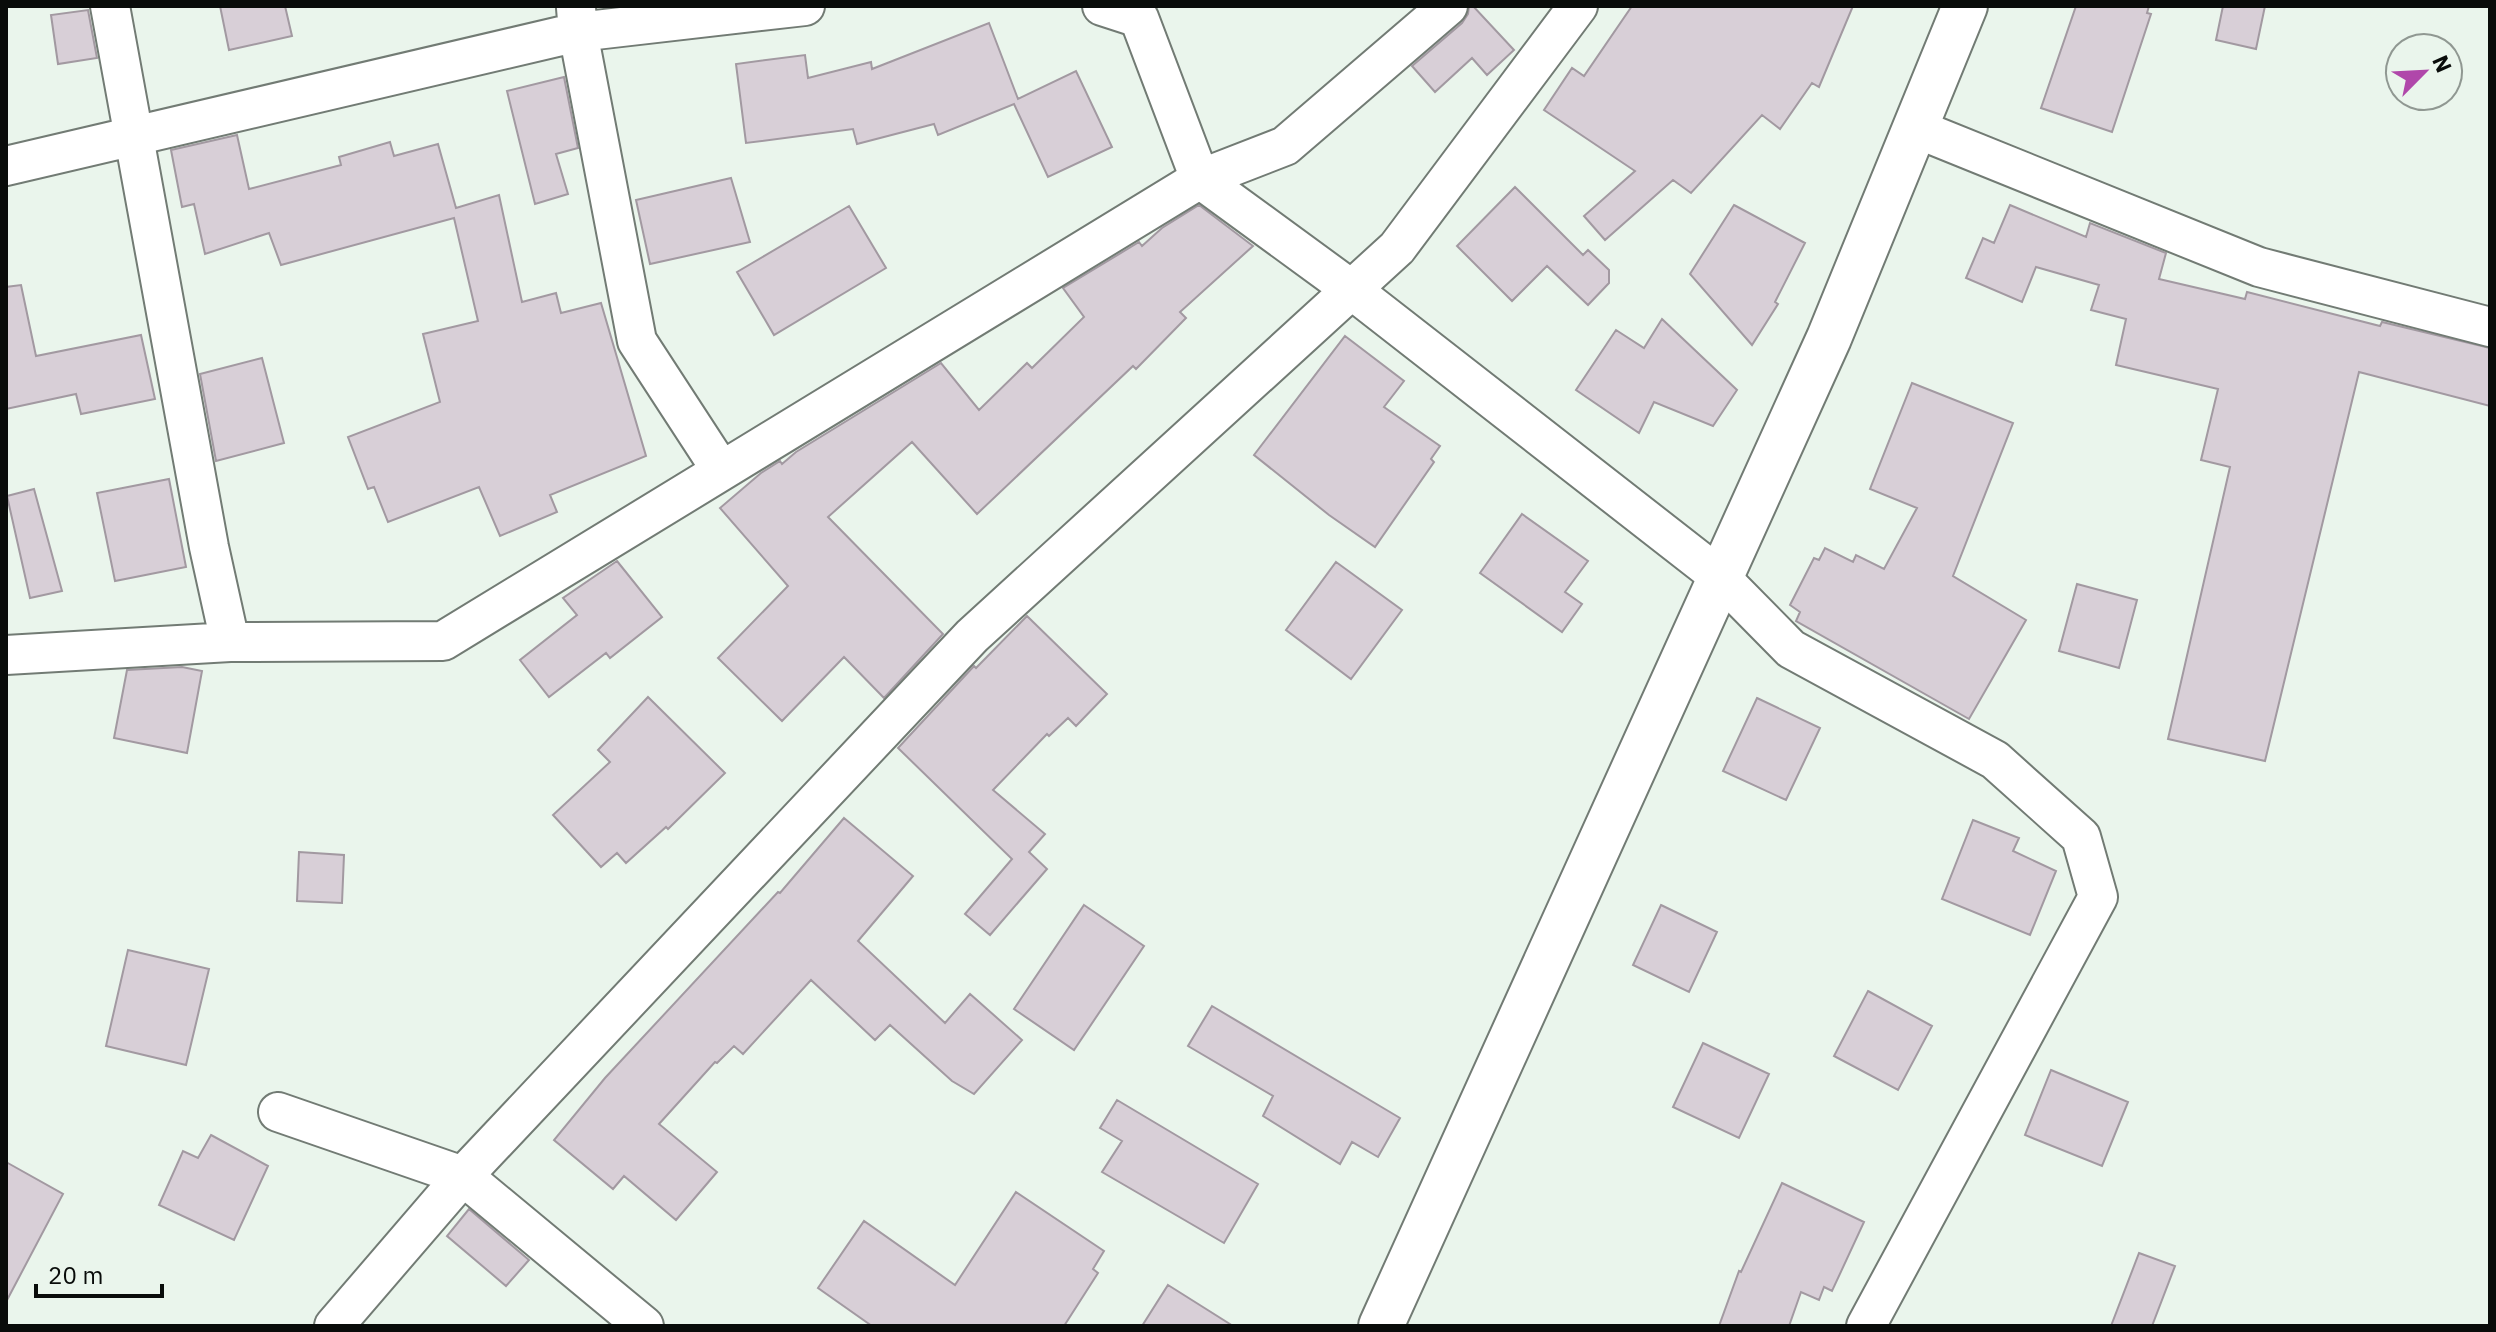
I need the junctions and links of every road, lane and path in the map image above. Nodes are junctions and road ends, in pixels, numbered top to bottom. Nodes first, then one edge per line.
1 (110, 6) edge
2 (805, 6) edge
3 (1102, 6) edge
4 (1448, 6) edge
5 (1578, 6) edge
6 (1965, 6) edge
7 (577, 19) edge
8 (1915, 128) junction
9 (134, 137) junction
10 (6, 166) edge
11 (1200, 179) junction
12 (1352, 290) junction
13 (2490, 327) edge
14 (721, 470) junction
15 (1720, 577) junction
16 (230, 642) junction
17 (6, 655) edge
18 (278, 1112) dead end
19 (463, 1176) junction
20 (334, 1326) edge
21 (644, 1326) edge
22 (1381, 1326) edge
23 (1866, 1326) edge

1 - 9 street
2 - 7 street
3 - 11 street
4 - 11 street
5 - 12 street
6 - 8 street
7 - 9 street
7 - 14 street
8 - 13 street
8 - 15 street
9 - 10 street
9 - 16 street
11 - 12 street
11 - 14 street
12 - 15 street
12 - 19 street
14 - 16 street
15 - 22 street
15 - 23 street
16 - 17 street
18 - 19 street
19 - 20 street
19 - 21 street

